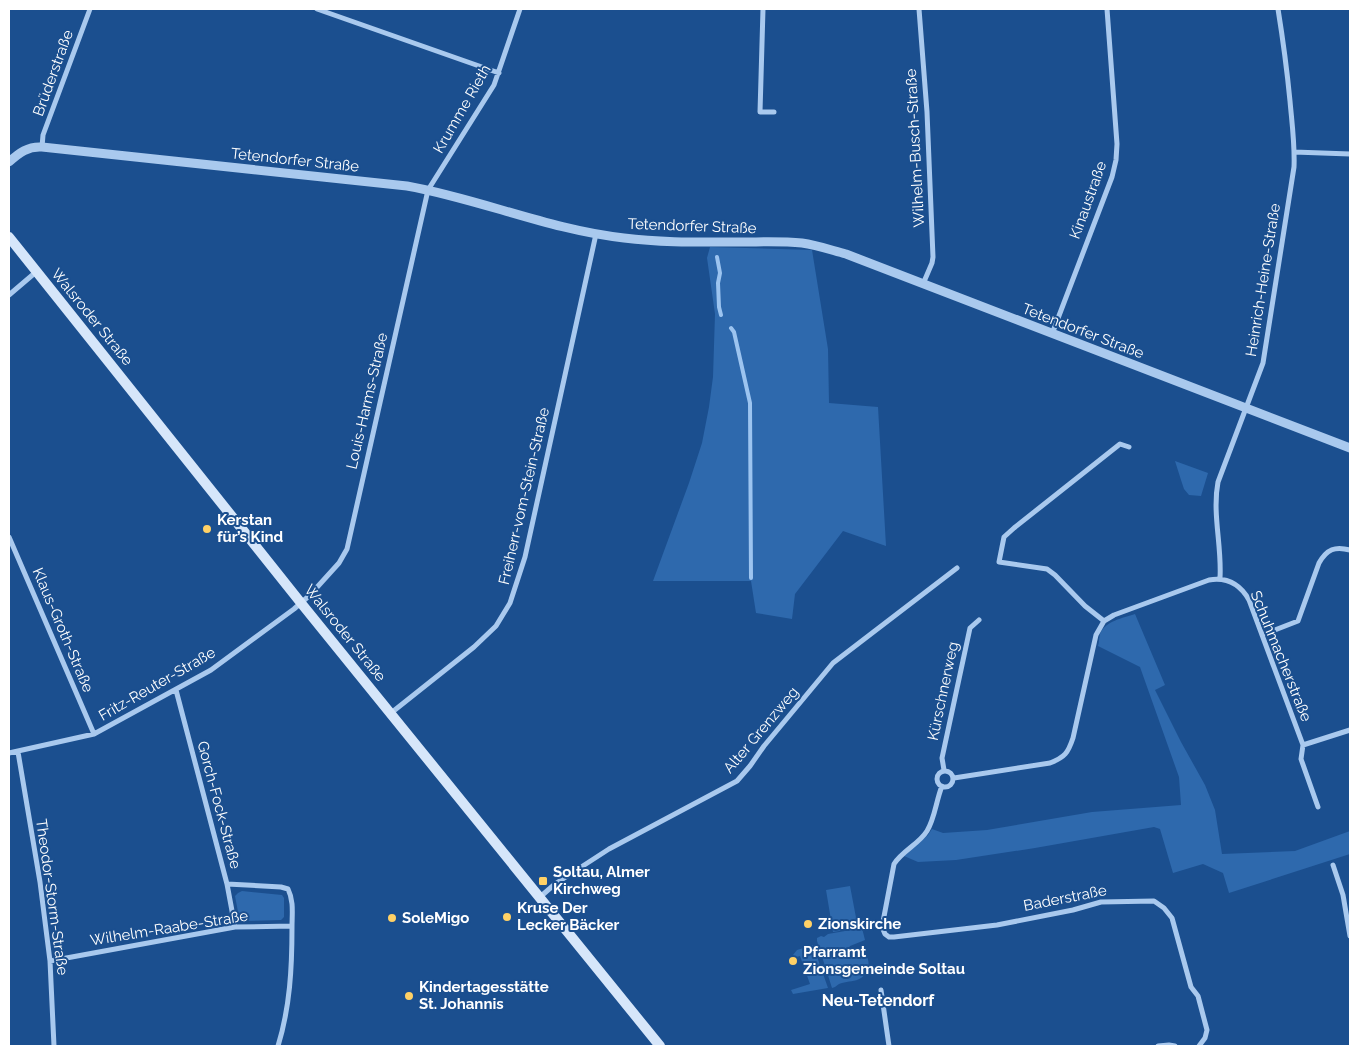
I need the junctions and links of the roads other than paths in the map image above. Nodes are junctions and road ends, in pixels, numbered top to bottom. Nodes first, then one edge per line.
1 (90, 9) edge
2 (318, 9) edge
3 (520, 9) edge
4 (763, 9) edge
5 (919, 9) edge
6 (1107, 9) edge
7 (1278, 9) edge
8 (498, 73) junction
9 (774, 112) dead end
10 (42, 146) junction
11 (1294, 152) junction
12 (1350, 154) edge
13 (9, 162) edge
14 (428, 190) junction
15 (596, 234) junction
16 (9, 237) edge
17 (36, 272) junction
18 (923, 284) junction
19 (9, 295) edge
20 (1052, 334) junction
21 (1246, 408) junction
22 (1129, 448) dead end
23 (1350, 448) edge
24 (9, 536) edge
25 (1350, 550) edge
26 (957, 568) dead end
27 (1220, 578) junction
28 (302, 603) junction
29 (979, 620) dead end
30 (1104, 621) junction
31 (1262, 635) junction
32 (176, 690) junction
33 (390, 713) junction
34 (1350, 730) edge
35 (94, 734) junction
36 (1303, 745) junction
37 (18, 752) junction
38 (9, 753) edge
39 (944, 770) junction
40 (954, 778) junction
41 (942, 786) junction
42 (1318, 807) dead end
43 (1333, 865) dead end
44 (227, 884) junction
45 (540, 897) junction
46 (292, 926) junction
47 (235, 927) junction
48 (1350, 936) edge
49 (50, 961) junction
50 (881, 990) dead end
51 (54, 1046) edge
52 (278, 1046) edge
53 (660, 1046) edge
54 (889, 1046) edge
55 (1158, 1046) edge
56 (1175, 1046) edge
57 (1199, 1046) edge

1 - 10 street, Brüderstraße
2 - 8 street
3 - 8 street, Krumme Rieth
4 - 9 street
5 - 18 street, Wilhelm-Busch-Straße
6 - 20 street, Kinaustraße
7 - 11 street, Heinrich-Heine-Straße
8 - 14 street, Krumme Rieth
10 - 13 street, Tetendorfer Straße
10 - 14 street, Tetendorfer Straße
11 - 12 street
11 - 21 street, Heinrich-Heine-Straße
14 - 15 street, Tetendorfer Straße
14 - 28 street, Louis-Harms-Straße
15 - 18 street, Tetendorfer Straße
15 - 33 street, Freiherr-vom-Stein-Straße
16 - 17 main road, Walsroder Straße
17 - 19 street
17 - 28 main road, Walsroder Straße
18 - 20 street, Tetendorfer Straße
20 - 21 street, Tetendorfer Straße
21 - 23 street, Tetendorfer Straße
21 - 27 street
22 - 30 street
24 - 35 street, Klaus-Groth-Straße
25 - 31 street
26 - 45 street, Alter Grenzweg
27 - 30 street
27 - 31 street, Schuhmacherstraße
28 - 32 street, Fritz-Reuter-Straße
28 - 33 main road, Walsroder Straße
29 - 39 street, Kürschnerweg
30 - 40 street
31 - 36 street, Schuhmacherstraße
32 - 35 street, Fritz-Reuter-Straße
32 - 44 street, Gorch-Fock-Straße
33 - 45 main road, Walsroder Straße
34 - 36 street
35 - 37 street, Fritz-Reuter-Straße
36 - 42 street, Schuhmacherstraße
37 - 38 street, Fritz-Reuter-Straße
37 - 49 street, Theodor-Storm-Straße
39 - 40 street
39 - 41 street
40 - 41 street
41 - 57 street, Baderstraße
43 - 48 street
44 - 46 street
44 - 47 street, Gorch-Fock-Straße
45 - 53 main road, Walsroder Straße
46 - 47 street, Wilhelm-Raabe-Straße
46 - 52 street
47 - 49 street, Wilhelm-Raabe-Straße
49 - 51 street, Theodor-Storm-Straße
50 - 54 street
55 - 56 street

